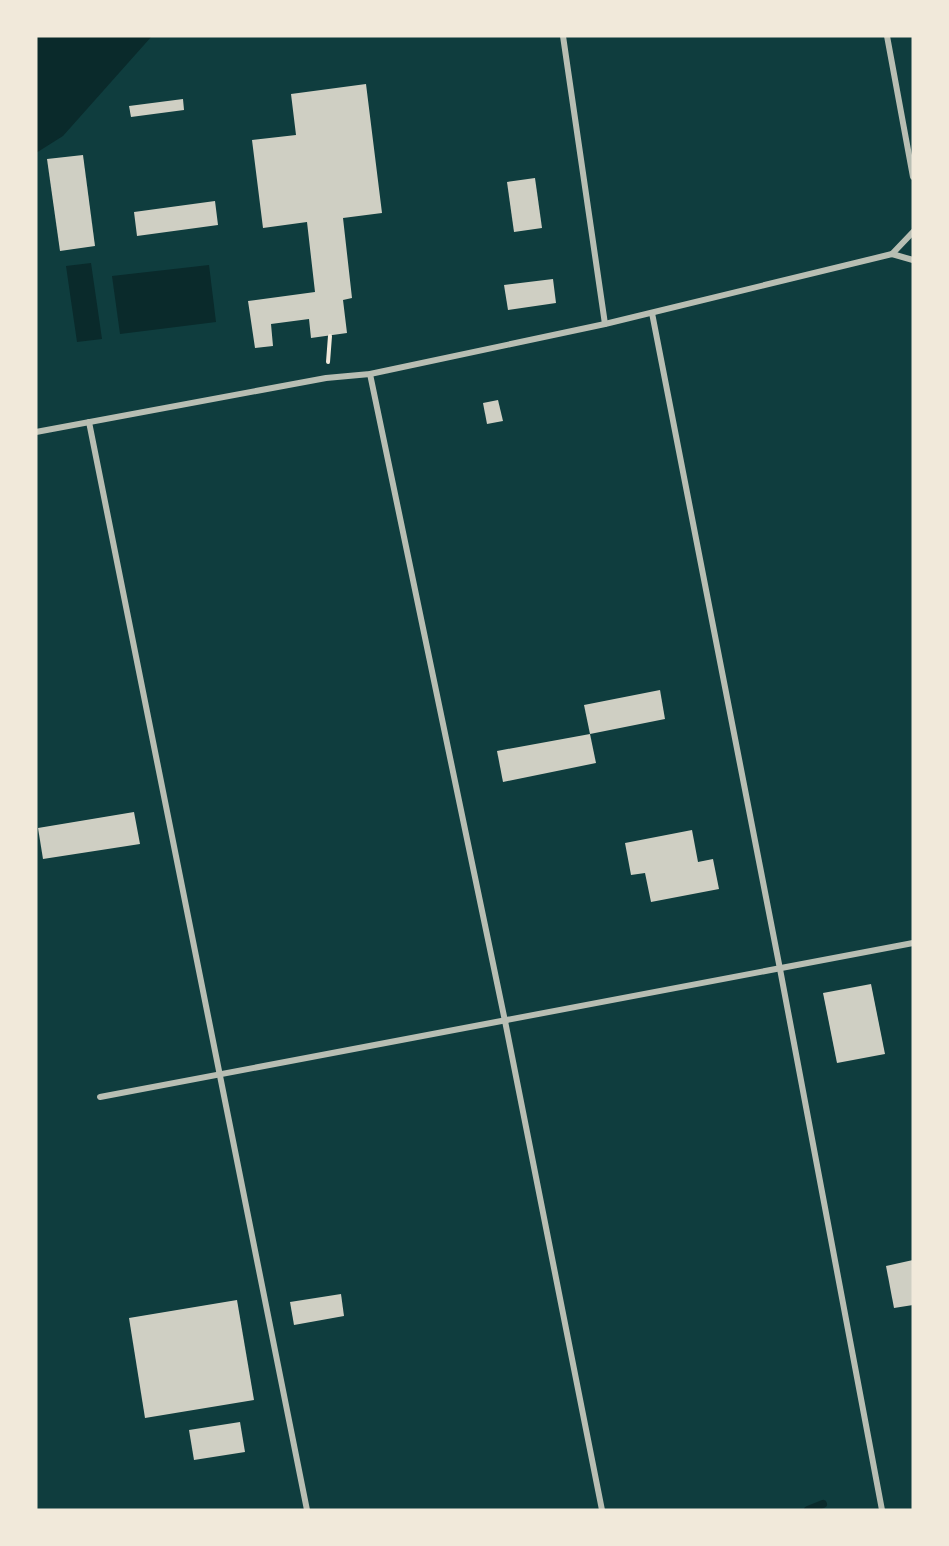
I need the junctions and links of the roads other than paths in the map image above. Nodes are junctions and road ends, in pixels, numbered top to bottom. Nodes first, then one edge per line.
1 (563, 36) edge
2 (887, 36) edge
3 (913, 177) edge
4 (913, 232) edge
5 (892, 254) junction
6 (913, 260) edge
7 (652, 313) junction
8 (605, 324) junction
9 (370, 374) junction
10 (89, 422) junction
11 (36, 432) edge
12 (913, 943) edge
13 (780, 969) junction
14 (505, 1021) junction
15 (220, 1074) junction
16 (100, 1097) dead end
17 (307, 1510) edge
18 (602, 1510) edge
19 (882, 1510) edge

1 - 8 street
2 - 3 street
4 - 5 street
5 - 6 street
5 - 7 street
7 - 8 street
7 - 13 street
8 - 9 street
9 - 10 street
9 - 14 street
10 - 11 street
10 - 15 street
12 - 13 street
13 - 14 street
13 - 19 street
14 - 15 street
14 - 18 street
15 - 16 street
15 - 17 street

